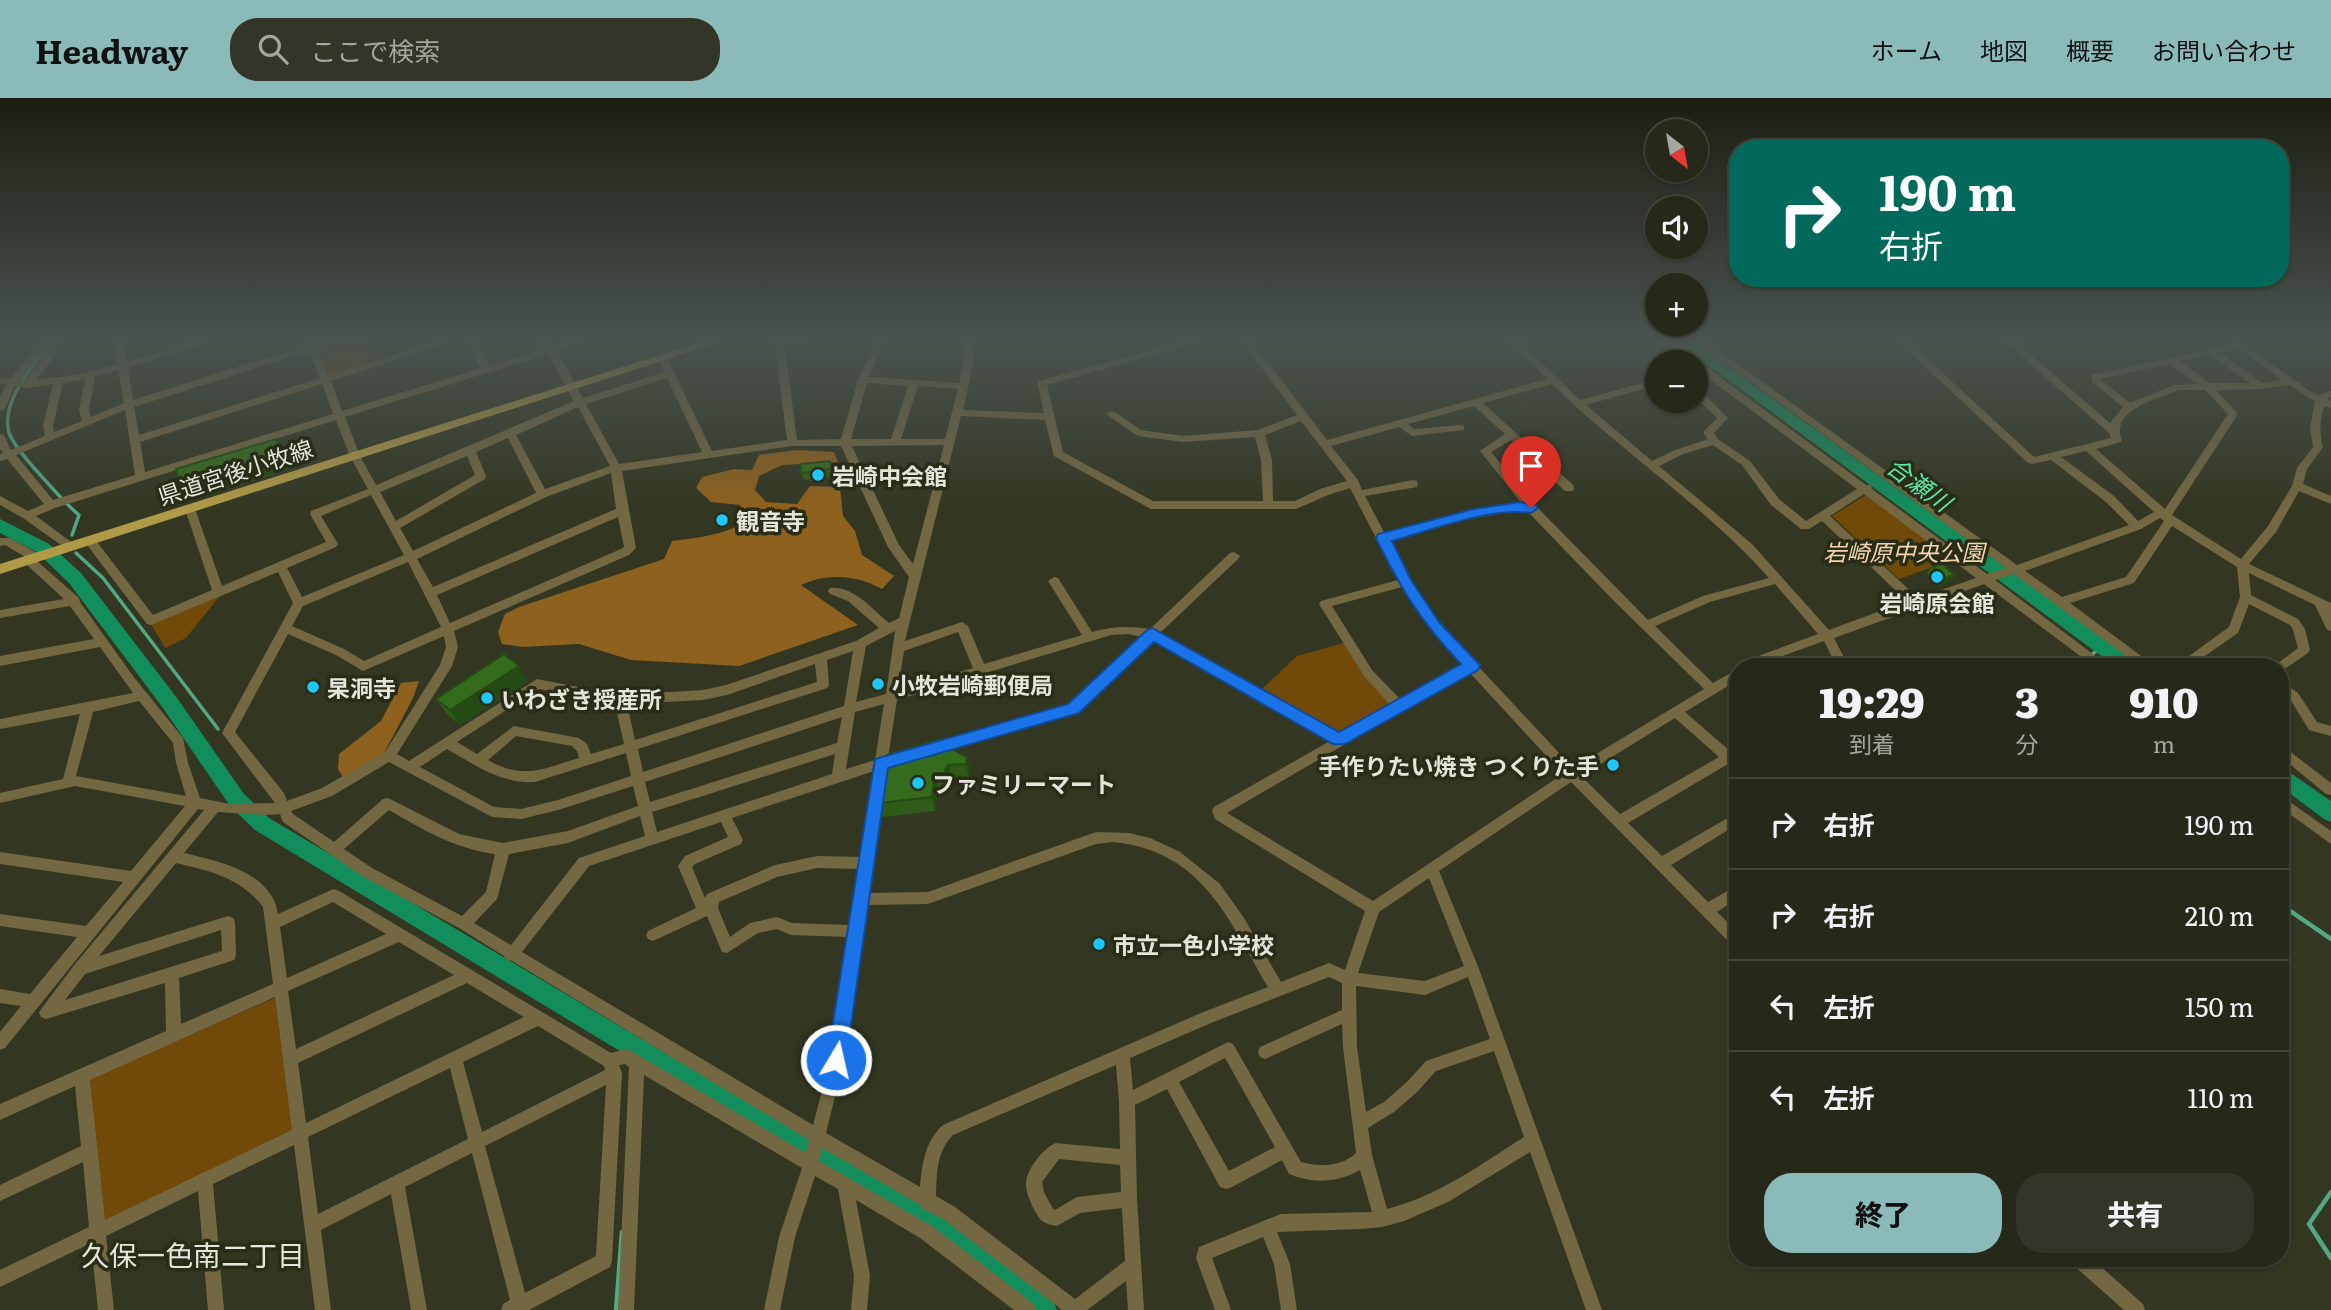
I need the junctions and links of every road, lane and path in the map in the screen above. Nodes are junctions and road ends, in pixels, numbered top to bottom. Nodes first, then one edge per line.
1 (55, 396) edge
2 (87, 396) edge
3 (127, 396) edge
4 (157, 396) edge
5 (277, 396) edge
6 (332, 396) edge
7 (405, 396) edge
8 (541, 396) edge
9 (575, 396) edge
10 (599, 396) edge
11 (681, 396) edge
12 (786, 396) edge
13 (859, 396) edge
14 (910, 396) edge
15 (962, 396) edge
16 (1045, 396) edge
17 (1288, 396) edge
18 (1499, 396) edge
19 (1568, 396) edge
20 (1609, 396) edge
21 (1737, 396) edge
22 (1776, 396) edge
23 (1961, 396) edge
24 (2073, 396) edge
25 (2115, 396) edge
26 (2156, 396) edge
27 (2216, 396) edge
28 (579, 402) junction
29 (1476, 402) junction
30 (2326, 403) edge
31 (1577, 404) junction
32 (1708, 404) edge
33 (129, 405) junction
34 (2129, 407) junction
35 (957, 413) junction
36 (1111, 414) dead end
37 (339, 416) junction
38 (1304, 416) junction
39 (1049, 417) junction
40 (87, 421) junction
41 (1401, 422) junction
42 (1460, 428) dead end
43 (2113, 430) junction
44 (510, 433) junction
45 (1259, 433) junction
46 (1511, 435) junction
47 (50, 436) junction
48 (0, 437) edge
49 (136, 440) junction
50 (1714, 440) junction
51 (895, 441) junction
52 (949, 442) junction
53 (792, 443) junction
54 (845, 443) junction
55 (1325, 444) junction
56 (2088, 447) junction
57 (470, 451) junction
58 (8, 455) edge
59 (355, 456) junction
60 (709, 456) junction
61 (2054, 457) junction
62 (1650, 466) junction
63 (615, 468) junction
64 (141, 478) junction
65 (1413, 484) dead end
66 (2297, 486) junction
67 (1569, 488) dead end
68 (1867, 488) junction
69 (1357, 489) junction
70 (373, 491) junction
71 (542, 494) junction
72 (0, 500) edge
73 (2331, 500) edge
74 (51, 505) junction
75 (1268, 506) junction
76 (1531, 508) junction
77 (190, 509) junction
78 (622, 511) junction
79 (27, 515) junction
80 (1823, 516) junction
81 (2166, 517) junction
82 (396, 526) junction
83 (2137, 526) junction
84 (1384, 538) junction
85 (90, 541) junction
86 (0, 542) edge
87 (68, 548) junction
88 (410, 556) junction
89 (1234, 556) dead end
90 (33, 559) junction
91 (2242, 565) junction
92 (281, 566) junction
93 (0, 569) edge
94 (2013, 569) junction
95 (915, 576) junction
96 (1986, 578) junction
97 (1054, 580) dead end
98 (1776, 580) junction
99 (1405, 582) junction
100 (834, 591) dead end
101 (218, 592) junction
102 (430, 593) junction
103 (2246, 597) junction
104 (75, 601) junction
105 (2061, 602) junction
106 (2319, 602) junction
107 (299, 603) junction
108 (1915, 603) junction
109 (2331, 608) edge
110 (0, 614) edge
111 (903, 621) junction
112 (1646, 625) junction
113 (2331, 627) edge
114 (286, 628) junction
115 (888, 629) junction
116 (448, 630) junction
117 (1152, 634) junction
118 (1827, 636) junction
119 (1090, 638) junction
120 (103, 642) junction
121 (860, 644) junction
122 (898, 648) junction
123 (821, 658) junction
124 (1765, 658) edge
125 (1838, 658) edge
126 (2092, 658) edge
127 (2138, 658) edge
128 (2193, 658) edge
129 (2289, 660) edge
130 (0, 661) edge
131 (1472, 665) junction
132 (980, 670) junction
133 (1729, 679) edge
134 (1724, 682) junction
135 (1729, 685) edge
136 (1713, 690) junction
137 (2289, 693) edge
138 (142, 696) junction
139 (891, 697) junction
140 (620, 700) junction
141 (1399, 706) junction
142 (88, 708) junction
143 (850, 709) junction
144 (1675, 711) junction
145 (0, 724) edge
146 (2331, 731) edge
147 (1339, 740) junction
148 (448, 743) junction
149 (632, 747) junction
150 (842, 747) junction
151 (919, 753) edge
152 (1729, 753) edge
153 (389, 756) junction
154 (2289, 756) edge
155 (479, 760) junction
156 (586, 761) junction
157 (1729, 761) edge
158 (887, 762) junction
159 (411, 766) junction
160 (1572, 775) junction
161 (838, 777) junction
162 (639, 779) junction
163 (68, 782) junction
164 (2331, 790) edge
165 (0, 798) edge
166 (195, 803) junction
167 (214, 807) junction
168 (283, 807) junction
169 (2289, 807) edge
170 (645, 809) junction
171 (724, 814) junction
172 (1618, 822) junction
173 (1729, 822) edge
174 (2331, 838) edge
175 (652, 839) junction
176 (335, 849) junction
177 (503, 849) junction
178 (173, 856) junction
179 (0, 858) edge
180 (865, 863) junction
181 (1661, 864) junction
182 (1432, 869) junction
183 (136, 878) junction
184 (1729, 897) edge
185 (859, 899) junction
186 (711, 908) junction
187 (1373, 908) junction
188 (1706, 911) junction
189 (0, 920) edge
190 (273, 923) junction
191 (464, 924) junction
192 (855, 931) junction
193 (91, 933) junction
194 (1729, 933) edge
195 (401, 934) junction
196 (653, 935) dead end
197 (511, 955) junction
198 (80, 969) junction
199 (1472, 969) junction
200 (172, 974) junction
201 (469, 975) junction
202 (1349, 979) junction
203 (280, 989) junction
204 (1277, 989) junction
205 (0, 996) edge
206 (35, 1002) junction
207 (1349, 1014) junction
208 (538, 1018) junction
209 (174, 1036) junction
210 (0, 1043) edge
211 (1498, 1044) junction
212 (1265, 1052) dead end
213 (1122, 1054) junction
214 (290, 1059) junction
215 (455, 1060) junction
216 (633, 1060) junction
217 (612, 1067) junction
218 (82, 1077) junction
219 (1170, 1080) junction
220 (1127, 1101) junction
221 (0, 1112) edge
222 (1360, 1124) junction
223 (300, 1136) junction
224 (817, 1137) junction
225 (477, 1141) junction
226 (1533, 1141) junction
227 (1285, 1150) junction
228 (89, 1151) junction
229 (1364, 1155) junction
230 (1129, 1158) junction
231 (810, 1166) junction
232 (205, 1178) junction
233 (397, 1185) junction
234 (845, 1186) junction
235 (0, 1193) edge
236 (1129, 1199) junction
237 (928, 1202) junction
238 (1382, 1219) junction
239 (311, 1226) junction
240 (1267, 1227) junction
241 (97, 1233) junction
242 (1133, 1265) junction
243 (2088, 1267) edge
244 (0, 1279) edge
245 (1022, 1307) edge
246 (516, 1308) edge
247 (106, 1310) edge
248 (216, 1310) edge
249 (323, 1310) edge
250 (419, 1310) edge
251 (625, 1310) edge
252 (772, 1310) edge
253 (859, 1310) edge
254 (1076, 1310) edge
255 (1136, 1310) edge
256 (1223, 1310) edge
257 (1289, 1310) edge
258 (1594, 1310) edge
259 (2137, 1310) edge

1 - 47 street
2 - 40 street
3 - 33 street
4 - 33 street
5 - 49 street
6 - 37 street
7 - 37 street
8 - 59 main road, 県道宮後小牧線
9 - 28 street
10 - 28 street
11 - 60 street
12 - 53 street
13 - 54 street
14 - 51 street
15 - 35 street
16 - 39 street
17 - 38 street
18 - 29 street
19 - 31 street
20 - 31 street
21 - 68 street
22 - 94 street
23 - 61 street
24 - 43 street
25 - 34 street
26 - 34 street
27 - 81 street
28 - 44 street
28 - 63 street
29 - 41 street
29 - 46 street
30 - 66 street
31 - 62 street
32 - 50 street
33 - 40 street
33 - 49 street
34 - 43 street
35 - 39 street
35 - 52 street
36 - 45 street
37 - 59 street
37 - 64 street
38 - 45 street
38 - 55 street
39 - 75 street
40 - 47 street
41 - 42 street
41 - 55 street
43 - 56 street
44 - 57 street
44 - 71 street
45 - 75 street
46 - 67 street
46 - 76 street
47 - 58 street
48 - 58 street
49 - 64 street
50 - 62 street
50 - 80 street
51 - 52 street
51 - 54 street
52 - 95 street
53 - 54 street
53 - 60 street
54 - 95 street
55 - 69 street
56 - 61 street
56 - 81 street
57 - 70 street
57 - 82 street
58 - 74 street
59 - 70 street
59 - 77 main road, 県道宮後小牧線
60 - 63 street
61 - 83 street
62 - 98 street
63 - 71 street
63 - 78 street
64 - 74 street
65 - 69 street
66 - 73 street
66 - 91 street
68 - 80 street
68 - 96 street
69 - 75 street
69 - 84 street
70 - 82 street
70 - 92 street
71 - 88 street
72 - 79 street
74 - 79 street
76 - 84 street
76 - 112 street
77 - 85 main road, 県道宮後小牧線
77 - 101 street
78 - 102 street
78 - 116 street
79 - 87 street
80 - 108 street
81 - 83 street
81 - 91 street
81 - 105 street
82 - 88 street
83 - 94 street
84 - 99 street
85 - 87 main road, 県道宮後小牧線
85 - 101 street
86 - 90 street
87 - 90 main road, 県道宮後小牧線
88 - 102 street
88 - 107 street
89 - 117 street
90 - 93 main road, 県道宮後小牧線
90 - 104 street
91 - 103 street
91 - 106 street
92 - 101 street
92 - 107 street
94 - 96 street
94 - 105 street
95 - 111 street
96 - 108 street
96 - 126 street
97 - 119 street
98 - 112 street
98 - 118 street
99 - 131 street
99 - 141 street
100 - 115 street
102 - 116 street
103 - 128 street
103 - 129 street
104 - 110 street
104 - 120 street
105 - 127 street
106 - 109 street
106 - 113 street
107 - 114 street
108 - 118 street
111 - 115 street
111 - 122 street
112 - 136 street
114 - 116 street
114 - 168 street
115 - 121 street
116 - 153 street
117 - 119 street
117 - 147 street
117 - 151 street
118 - 124 street
118 - 125 street
119 - 132 street
120 - 130 street
120 - 138 street
121 - 123 street
121 - 143 street
122 - 132 street
122 - 139 street
123 - 140 street
123 - 149 street
131 - 141 street
131 - 160 street
132 - 139 street
133 - 134 street
134 - 135 street
134 - 136 street
136 - 144 street
137 - 146 street
138 - 142 street
138 - 166 street
139 - 143 street
139 - 158 street
140 - 148 street
140 - 149 street
141 - 147 street
142 - 145 street
142 - 163 street
143 - 150 street
143 - 162 street
144 - 152 street
144 - 160 street
147 - 187 street
148 - 155 street
148 - 159 street
149 - 156 street
149 - 162 street
150 - 161 street
150 - 170 street
153 - 159 street
153 - 168 street
154 - 164 street
155 - 156 street
155 - 156 street
157 - 172 street
158 - 161 street
158 - 180 street
159 - 162 street
160 - 172 street
160 - 182 street
161 - 171 street
162 - 170 street
163 - 165 street
163 - 166 street
166 - 167 street
166 - 183 street
167 - 168 street
167 - 178 street
168 - 176 street
169 - 174 street
170 - 175 street
170 - 177 street
171 - 175 street
171 - 186 street
172 - 181 street
173 - 181 street
175 - 197 street
176 - 177 street
176 - 191 street
177 - 191 street
178 - 190 street
178 - 198 street
179 - 183 street
180 - 185 street
180 - 186 street
181 - 188 street
182 - 187 street
182 - 199 street
183 - 193 street
184 - 188 street
185 - 192 street
185 - 204 street
186 - 192 street
186 - 196 street
187 - 202 street
188 - 194 street
189 - 193 street
190 - 195 street
190 - 203 street
191 - 197 street
192 - 224 street
193 - 206 street
195 - 201 street
195 - 203 street
197 - 224 street
198 - 200 street
198 - 200 street
199 - 202 street
199 - 211 street
200 - 209 street
201 - 208 street
201 - 214 street
202 - 204 street
202 - 207 street
203 - 209 street
203 - 214 street
204 - 213 street
205 - 206 street
206 - 210 street
207 - 212 street
207 - 222 street
208 - 215 street
208 - 217 street
209 - 218 street
211 - 222 street
211 - 226 street
213 - 220 street
213 - 237 street
214 - 223 street
215 - 223 street
215 - 225 street
216 - 217 street
216 - 231 street
216 - 251 street
217 - 225 street
217 - 246 street
218 - 221 street
218 - 228 street
219 - 220 street
219 - 227 street
219 - 227 street
220 - 230 street
222 - 229 street
223 - 232 street
223 - 239 street
224 - 231 street
224 - 237 street
225 - 233 street
225 - 246 street
226 - 238 street
226 - 258 street
227 - 229 street
228 - 235 street
228 - 241 street
229 - 238 street
230 - 236 street
230 - 236 street
231 - 234 street
231 - 252 street
232 - 241 street
232 - 248 street
233 - 239 street
233 - 250 street
234 - 245 street
234 - 253 street
236 - 242 street
237 - 254 street
238 - 240 street
239 - 249 street
240 - 256 street
240 - 257 street
241 - 244 street
241 - 247 street
242 - 254 street
242 - 255 street
243 - 259 street

